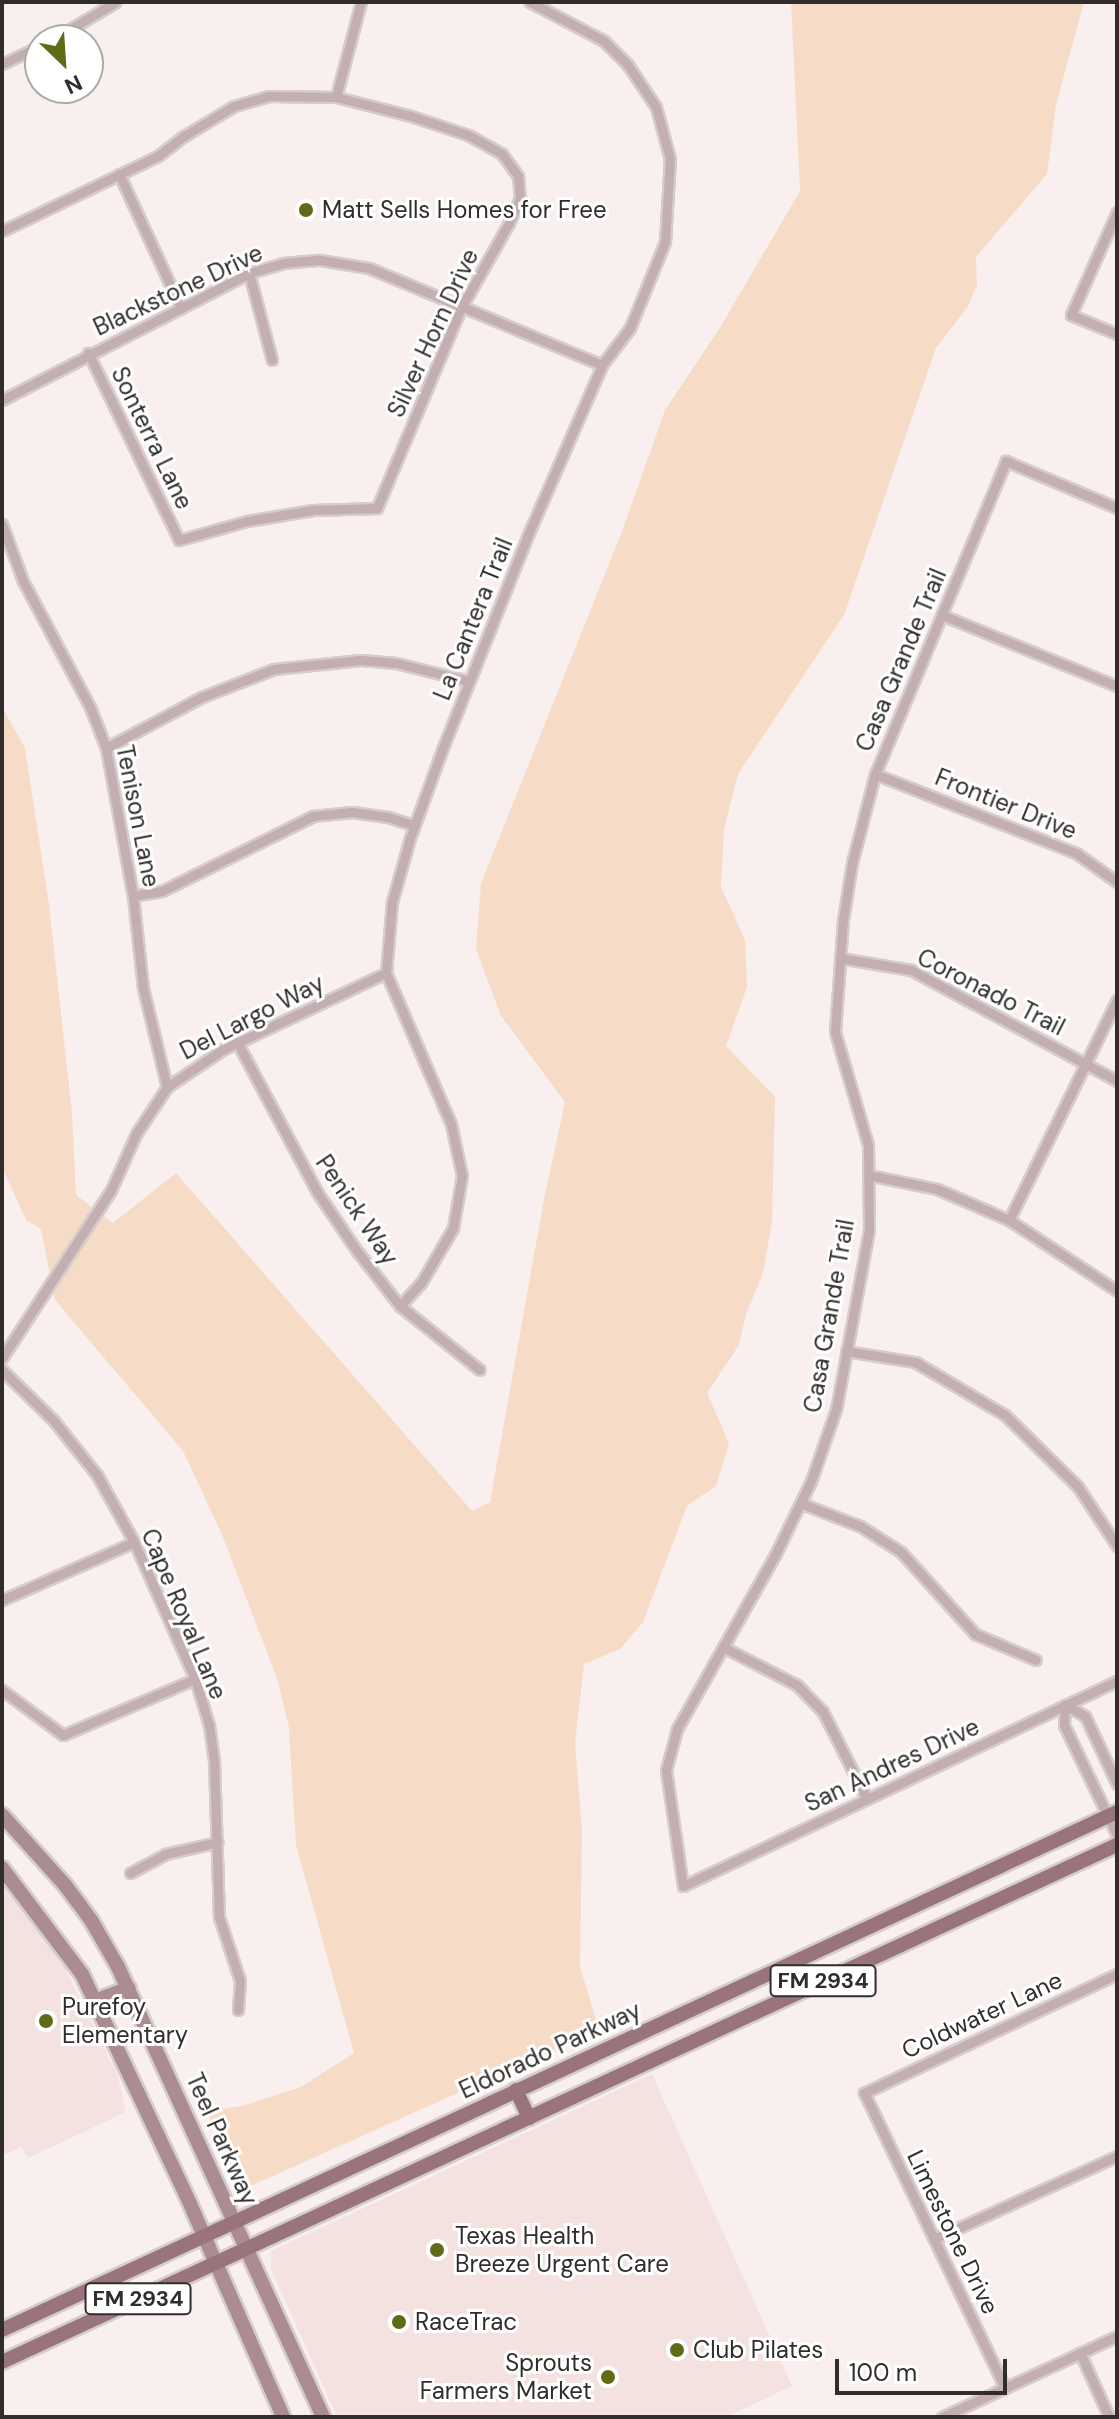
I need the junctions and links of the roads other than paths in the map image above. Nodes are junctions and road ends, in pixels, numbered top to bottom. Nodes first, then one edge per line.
1 (116, 2) edge
2 (361, 2) edge
3 (530, 2) edge
4 (79, 24) edge
5 (24, 54) edge
6 (2, 64) edge
7 (336, 97) junction
8 (119, 174) junction
9 (1117, 212) edge
10 (2, 231) edge
11 (249, 273) junction
12 (181, 308) junction
13 (461, 308) junction
14 (1117, 334) edge
15 (88, 353) junction
16 (272, 360) dead end
17 (602, 365) junction
18 (2, 400) edge
19 (1117, 508) edge
20 (2, 524) edge
21 (179, 540) joint
22 (942, 615) junction
23 (469, 681) junction
24 (1117, 686) edge
25 (106, 748) junction
26 (875, 774) junction
27 (415, 826) junction
28 (1117, 882) edge
29 (133, 896) junction
30 (840, 958) junction
31 (386, 973) junction
32 (1117, 1000) edge
33 (237, 1042) junction
34 (1085, 1064) junction
35 (1117, 1081) edge
36 (167, 1087) junction
37 (868, 1175) junction
38 (1009, 1220) junction
39 (1117, 1291) edge
40 (400, 1306) junction
41 (846, 1351) junction
42 (2, 1358) edge
43 (2, 1370) edge
44 (480, 1370) dead end
45 (800, 1503) junction
46 (134, 1542) junction
47 (1117, 1546) edge
48 (2, 1600) edge
49 (723, 1647) junction
50 (1036, 1660) dead end
51 (195, 1679) junction
52 (1117, 1681) edge
53 (2, 1690) edge
54 (1065, 1705) junction
55 (1117, 1784) edge
56 (867, 1799) junction
57 (1112, 1814) edge
58 (3, 1819) edge
59 (1117, 1835) edge
60 (218, 1842) junction
61 (1117, 1845) edge
62 (2, 1868) edge
63 (130, 1873) dead end
64 (683, 1886) joint
65 (1117, 1974) edge
66 (129, 1988) junction
67 (95, 2001) junction
68 (238, 2010) dead end
69 (516, 2090) junction
70 (864, 2093) joint
71 (529, 2118) junction
72 (1117, 2156) edge
73 (234, 2220) junction
74 (204, 2235) junction
75 (934, 2239) junction
76 (248, 2250) junction
77 (216, 2264) junction
78 (2, 2330) edge
79 (1117, 2336) edge
80 (1080, 2353) junction
81 (2, 2362) edge
82 (1005, 2388) junction
83 (283, 2417) edge
84 (323, 2417) edge
85 (942, 2417) edge
86 (1109, 2417) edge

1 - 4 street
2 - 7 street
3 - 17 street, La Cantera Trail
5 - 6 street
7 - 8 street
7 - 13 street, Silver Horn Drive
8 - 10 street
8 - 12 street
9 - 14 street
11 - 12 street, Blackstone Drive
11 - 13 street, Blackstone Drive
11 - 16 street
12 - 15 street, Blackstone Drive
13 - 17 street, Blackstone Drive
13 - 21 street, Silver Horn Drive
15 - 18 street, Blackstone Drive
15 - 21 street, Sonterra Lane
17 - 23 street, La Cantera Trail
19 - 22 street, Casa Grande Trail
20 - 25 street, Tenison Lane
22 - 24 street
22 - 26 street, Casa Grande Trail
23 - 25 street
23 - 27 street, La Cantera Trail
25 - 29 street, Tenison Lane
26 - 28 street, Frontier Drive
26 - 30 street, Casa Grande Trail
27 - 29 street
27 - 31 street, La Cantera Trail
29 - 36 street, Tenison Lane
30 - 34 street, Coronado Trail
30 - 37 street, Casa Grande Trail
31 - 33 street, Del Largo Way
31 - 40 street, La Cantera Trail
32 - 34 street
33 - 36 street, Del Largo Way
33 - 40 street, Penick Way
34 - 35 street, Coronado Trail
34 - 38 street
36 - 42 street, Del Largo Way
37 - 38 street
37 - 41 street, Casa Grande Trail
38 - 39 street
40 - 44 street, Penick Way
41 - 45 street, Casa Grande Trail
41 - 47 street
43 - 46 street, Cape Royal Lane
45 - 49 street, Casa Grande Trail
45 - 50 street
46 - 48 street
46 - 51 street, Cape Royal Lane
49 - 56 street
49 - 64 street, Casa Grande Trail
51 - 53 street
51 - 60 street, Cape Royal Lane
52 - 54 street, San Andres Drive
54 - 55 street
54 - 56 street, San Andres Drive
54 - 57 street
56 - 64 street, San Andres Drive
57 - 59 street
57 - 69 main road, Eldorado Parkway / FM 2934
58 - 66 main road, Teel Parkway
60 - 63 street
60 - 68 street, Cape Royal Lane
61 - 71 main road, FM 2934
62 - 67 main road
65 - 70 street, Coldwater Lane
66 - 67 main road
66 - 73 main road, Teel Parkway
67 - 74 main road
69 - 71 main road
69 - 73 main road, Eldorado Parkway / FM 2934
70 - 75 street, Limestone Drive
71 - 76 main road, FM 2934
72 - 75 street
73 - 74 main road, Eldorado Parkway / FM 2934
73 - 76 main road, Teel Parkway
74 - 77 main road
74 - 78 main road, Eldorado Parkway / FM 2934
75 - 82 street, Limestone Drive
76 - 77 main road, FM 2934
76 - 84 main road, Teel Parkway
77 - 81 main road, FM 2934
77 - 83 main road
79 - 80 street
80 - 82 street
80 - 86 street
82 - 85 street

